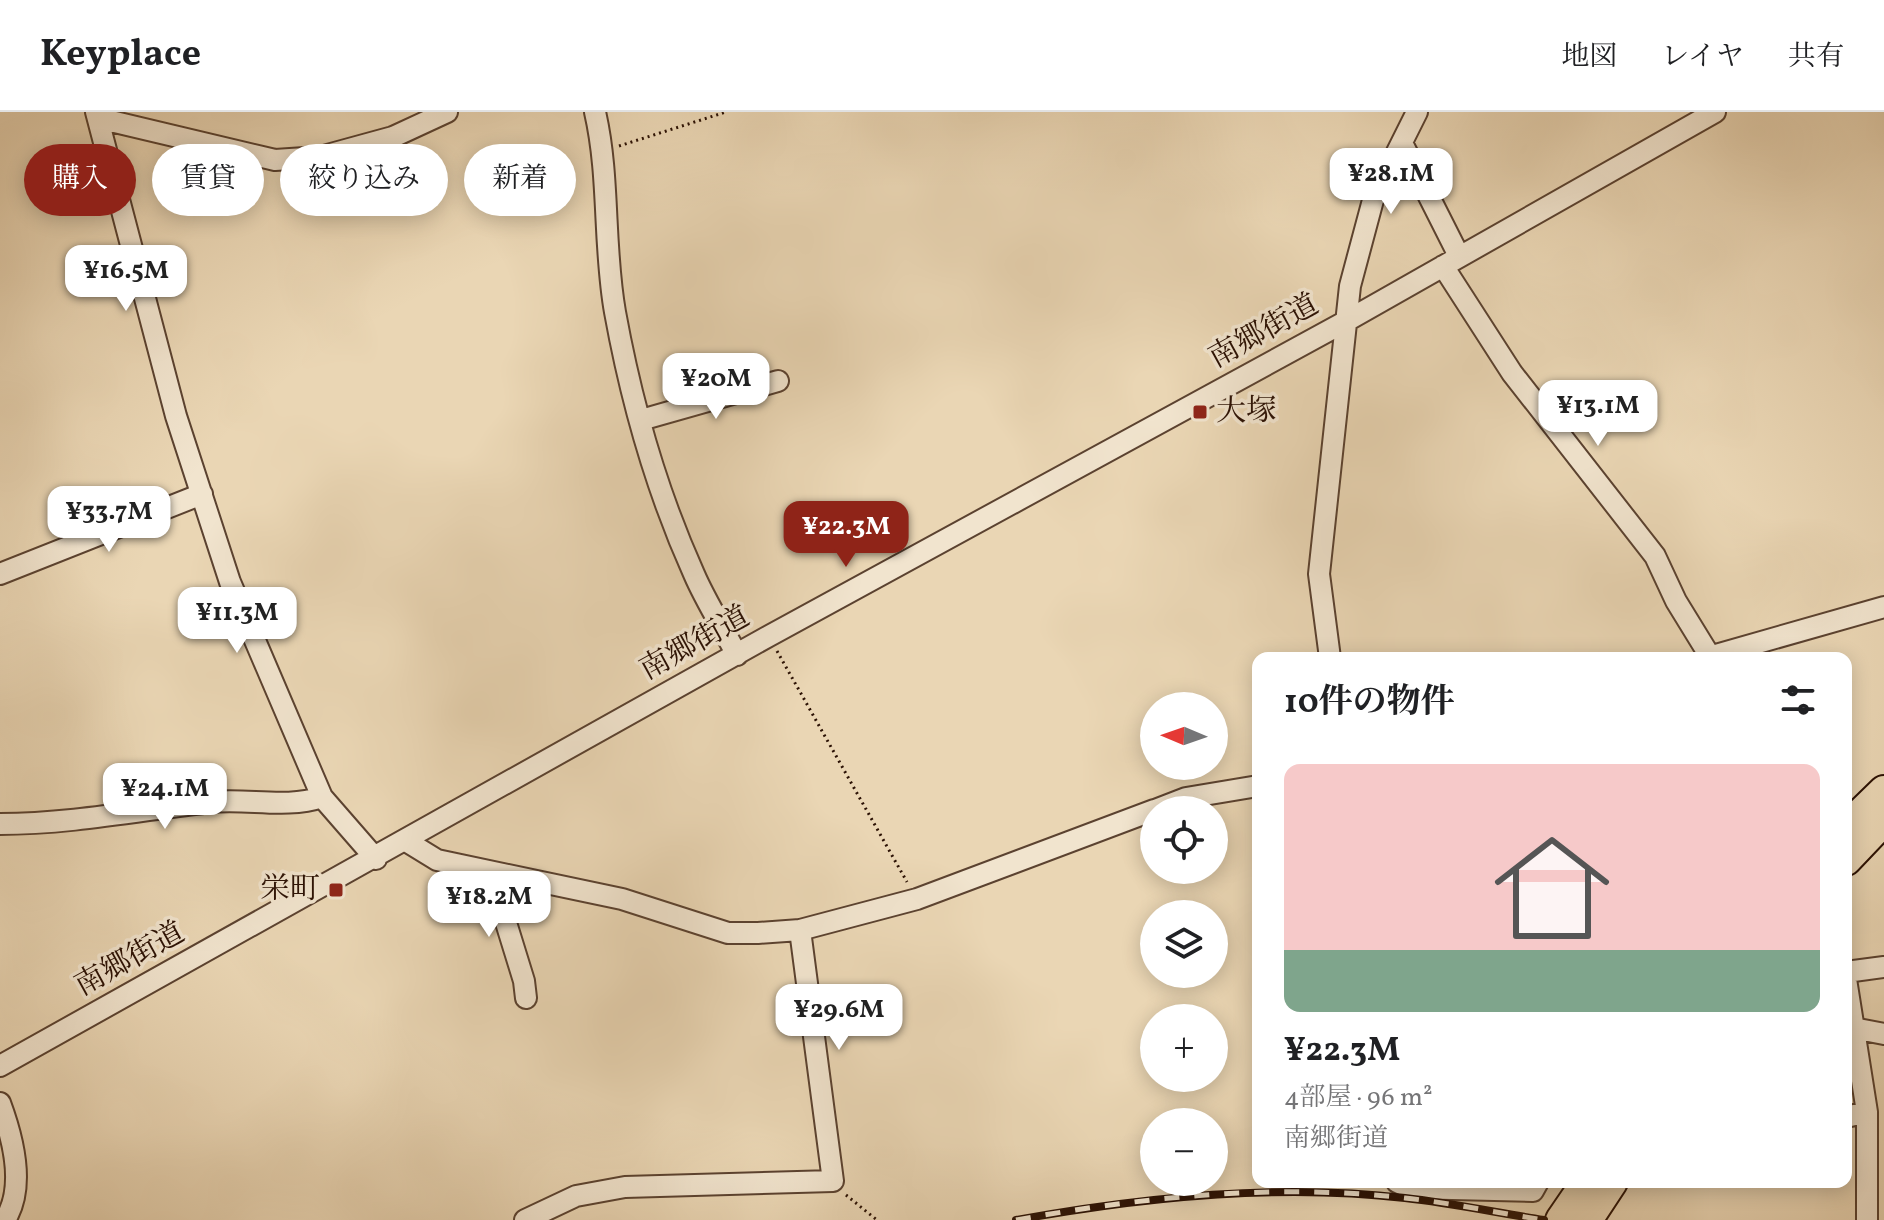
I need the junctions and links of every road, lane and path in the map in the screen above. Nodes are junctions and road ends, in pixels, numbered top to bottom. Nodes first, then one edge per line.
1 (447, 112) edge
2 (595, 112) edge
3 (726, 112) edge
4 (1417, 112) edge
5 (1715, 112) edge
6 (97, 115) edge
7 (1402, 143) junction
8 (603, 150) junction
9 (1451, 261) junction
10 (1350, 319) junction
11 (778, 381) dead end
12 (641, 420) junction
13 (202, 494) junction
14 (0, 574) edge
15 (1884, 607) edge
16 (769, 636) junction
17 (1329, 652) edge
18 (1706, 652) edge
19 (1726, 652) edge
20 (737, 655) junction
21 (1252, 787) edge
22 (1884, 791) edge
23 (1198, 796) edge
24 (322, 797) junction
25 (1140, 815) edge
26 (1884, 820) edge
27 (1852, 822) edge
28 (0, 824) edge
29 (406, 841) junction
30 (1852, 854) edge
31 (376, 859) junction
32 (491, 874) junction
33 (917, 899) junction
34 (800, 930) junction
35 (1884, 967) edge
36 (1852, 971) edge
37 (526, 998) dead end
38 (1852, 1021) edge
39 (1853, 1028) junction
40 (1884, 1034) edge
41 (0, 1066) edge
42 (0, 1103) edge
43 (1867, 1112) junction
44 (1852, 1116) edge
45 (833, 1181) junction
46 (1410, 1188) edge
47 (1535, 1188) edge
48 (1604, 1188) edge
49 (1580, 1206) edge
50 (5, 1220) edge
51 (525, 1220) edge
52 (877, 1220) edge
53 (1867, 1220) edge

1 - 6 street
2 - 8 street
3 - 8 path
4 - 7 street
5 - 9 street, 南郷街道
6 - 13 street
7 - 9 street
7 - 10 street
8 - 12 street
9 - 10 street, 南郷街道
9 - 18 street
10 - 16 street, 南郷街道
10 - 17 street
11 - 12 street
12 - 20 street
13 - 14 street
13 - 24 street
15 - 19 street
16 - 20 street, 南郷街道
16 - 33 path
20 - 29 street, 南郷街道
21 - 23 street
22 - 27 highway
24 - 28 street
24 - 31 street
25 - 33 street
26 - 30 highway
29 - 31 street, 南郷街道
29 - 32 street
31 - 41 street, 南郷街道
32 - 34 street
32 - 37 street
33 - 34 street
34 - 45 street
35 - 36 street
38 - 39 street
39 - 40 street
39 - 43 street
42 - 50 street
43 - 44 street
43 - 53 street
45 - 51 street
45 - 52 path
46 - 47 street
48 - 49 highway

